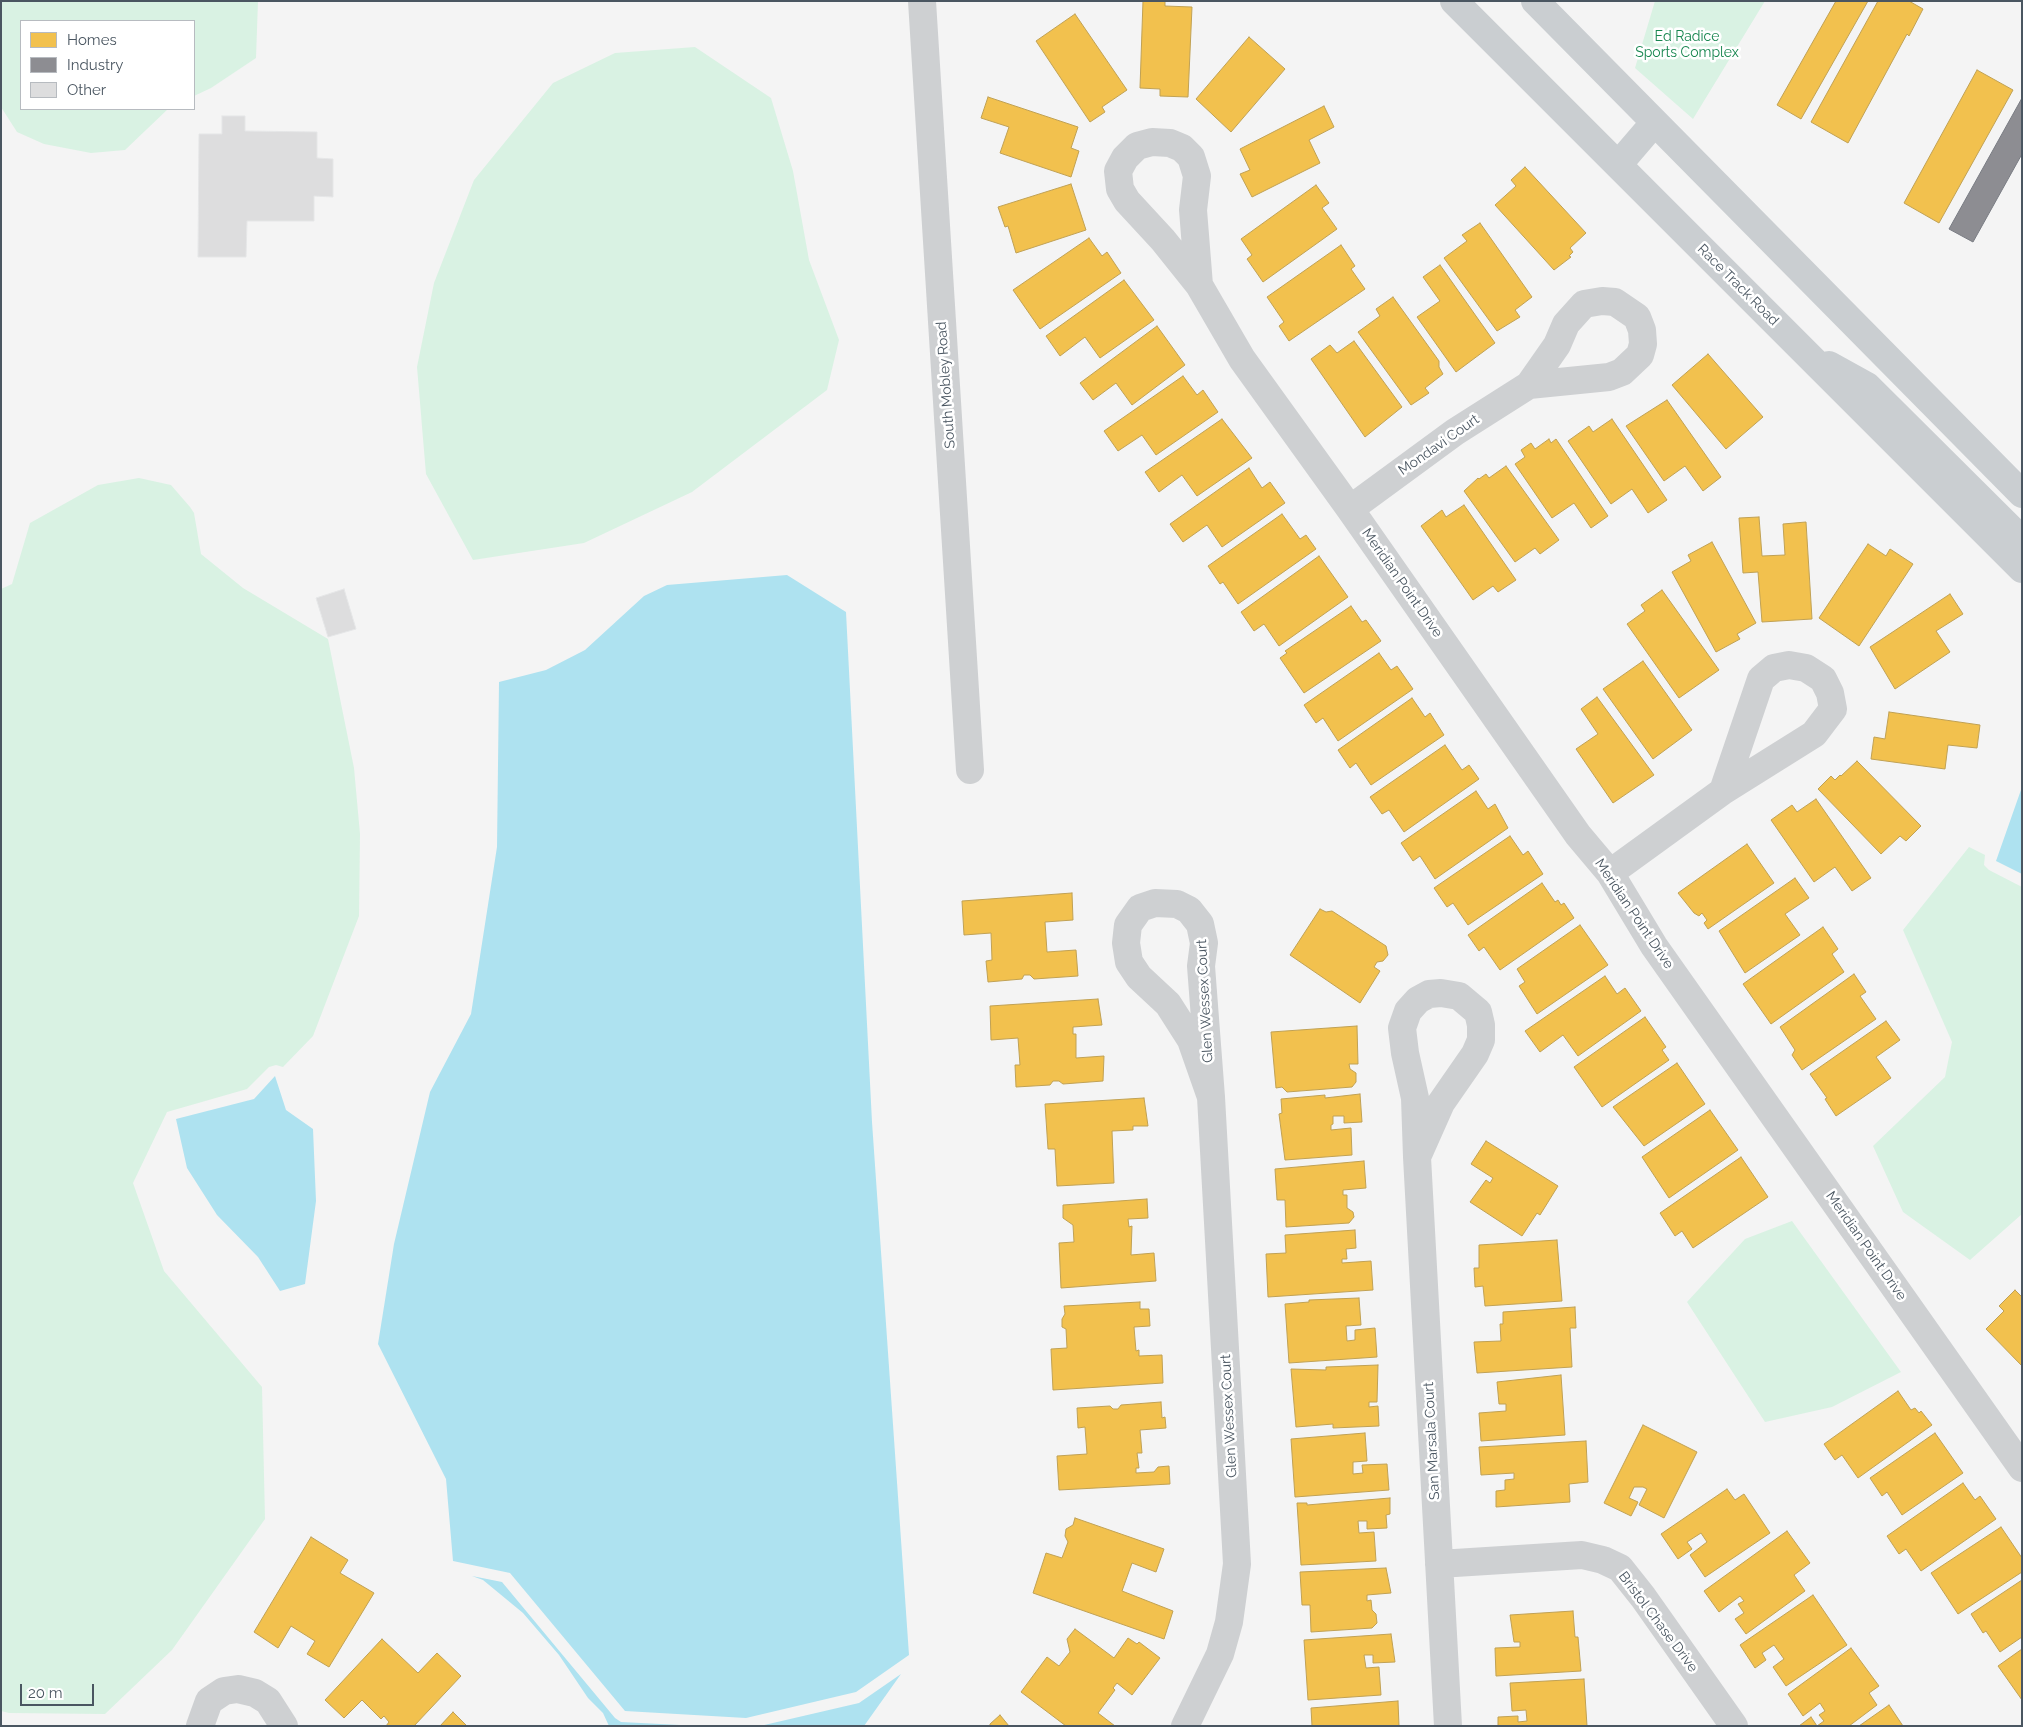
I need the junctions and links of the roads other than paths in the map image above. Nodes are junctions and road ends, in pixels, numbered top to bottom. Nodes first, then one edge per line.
1 (922, 1) edge
2 (1454, 1) edge
3 (1535, 1) edge
4 (1654, 123) junction
5 (1618, 165) junction
6 (1199, 285) junction
7 (1807, 355) junction
8 (1529, 385) dead end
9 (2022, 494) edge
10 (1350, 509) junction
11 (2022, 540) edge
12 (2022, 569) edge
13 (970, 770) dead end
14 (1723, 791) junction
15 (1610, 873) junction
16 (1211, 1097) junction
17 (1417, 1157) junction
18 (2022, 1468) edge
19 (1439, 1564) junction
20 (200, 1726) edge
21 (284, 1726) edge
22 (1185, 1726) edge
23 (1448, 1726) edge
24 (1734, 1726) edge

1 - 13 street, South Mobley Road
2 - 5 main road, Race Track Road
3 - 4 main road
4 - 5 main road
4 - 9 main road
5 - 7 main road, Race Track Road
6 - 6 street, Meridian Point Drive
6 - 10 street, Meridian Point Drive
7 - 11 main road
7 - 12 main road, Race Track Road
8 - 10 street, Mondavi Court
10 - 15 street, Meridian Point Drive
14 - 14 street
14 - 15 street
15 - 18 street, Meridian Point Drive
16 - 16 street, Glen Wessex Court
16 - 22 street, Glen Wessex Court
17 - 17 street, San Marsala Court
17 - 19 street, San Marsala Court
19 - 23 street, San Marsala Court
19 - 24 street, Bristol Chase Drive
20 - 21 street

